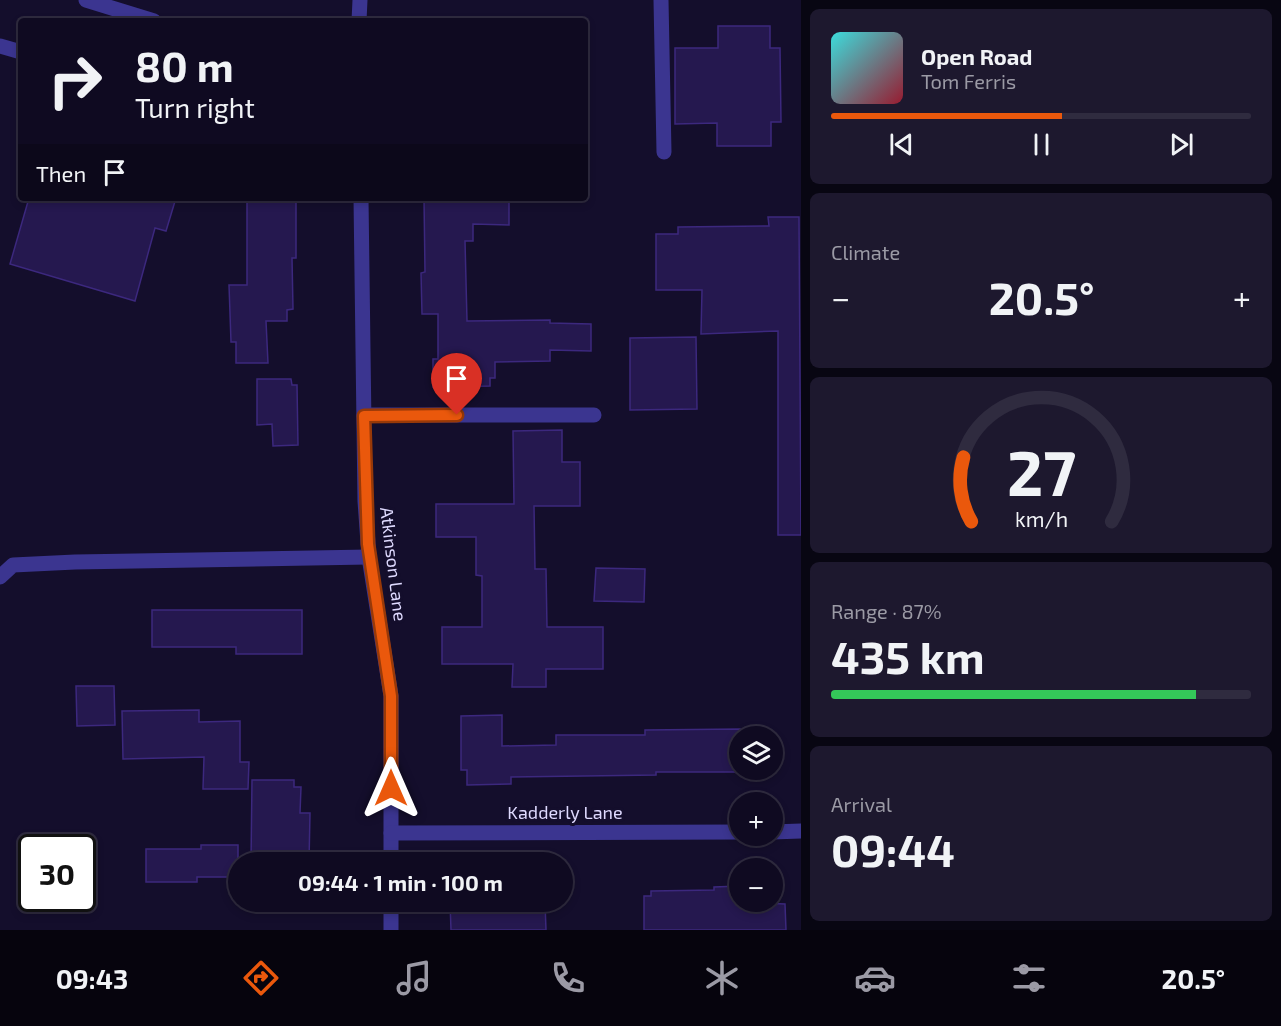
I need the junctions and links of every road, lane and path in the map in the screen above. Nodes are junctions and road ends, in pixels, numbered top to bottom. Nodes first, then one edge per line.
1 (86, 0) edge
2 (360, 0) edge
3 (661, 0) edge
4 (144, 18) edge
5 (359, 18) edge
6 (0, 46) edge
7 (18, 51) edge
8 (664, 152) dead end
9 (361, 201) edge
10 (594, 415) dead end
11 (364, 416) junction
12 (369, 557) junction
13 (0, 578) edge
14 (801, 831) edge
15 (729, 832) edge
16 (783, 832) edge
17 (391, 834) junction
18 (391, 852) edge
19 (391, 912) edge
20 (391, 930) edge

1 - 4 street
2 - 5 street
3 - 8 street
6 - 7 street
9 - 11 street, Atkinson Lane
10 - 11 street
11 - 12 street, Atkinson Lane
12 - 13 street
12 - 17 street, Atkinson Lane
14 - 16 street
15 - 17 street, Kadderly Lane
17 - 18 street, Atkinson Lane
19 - 20 street

